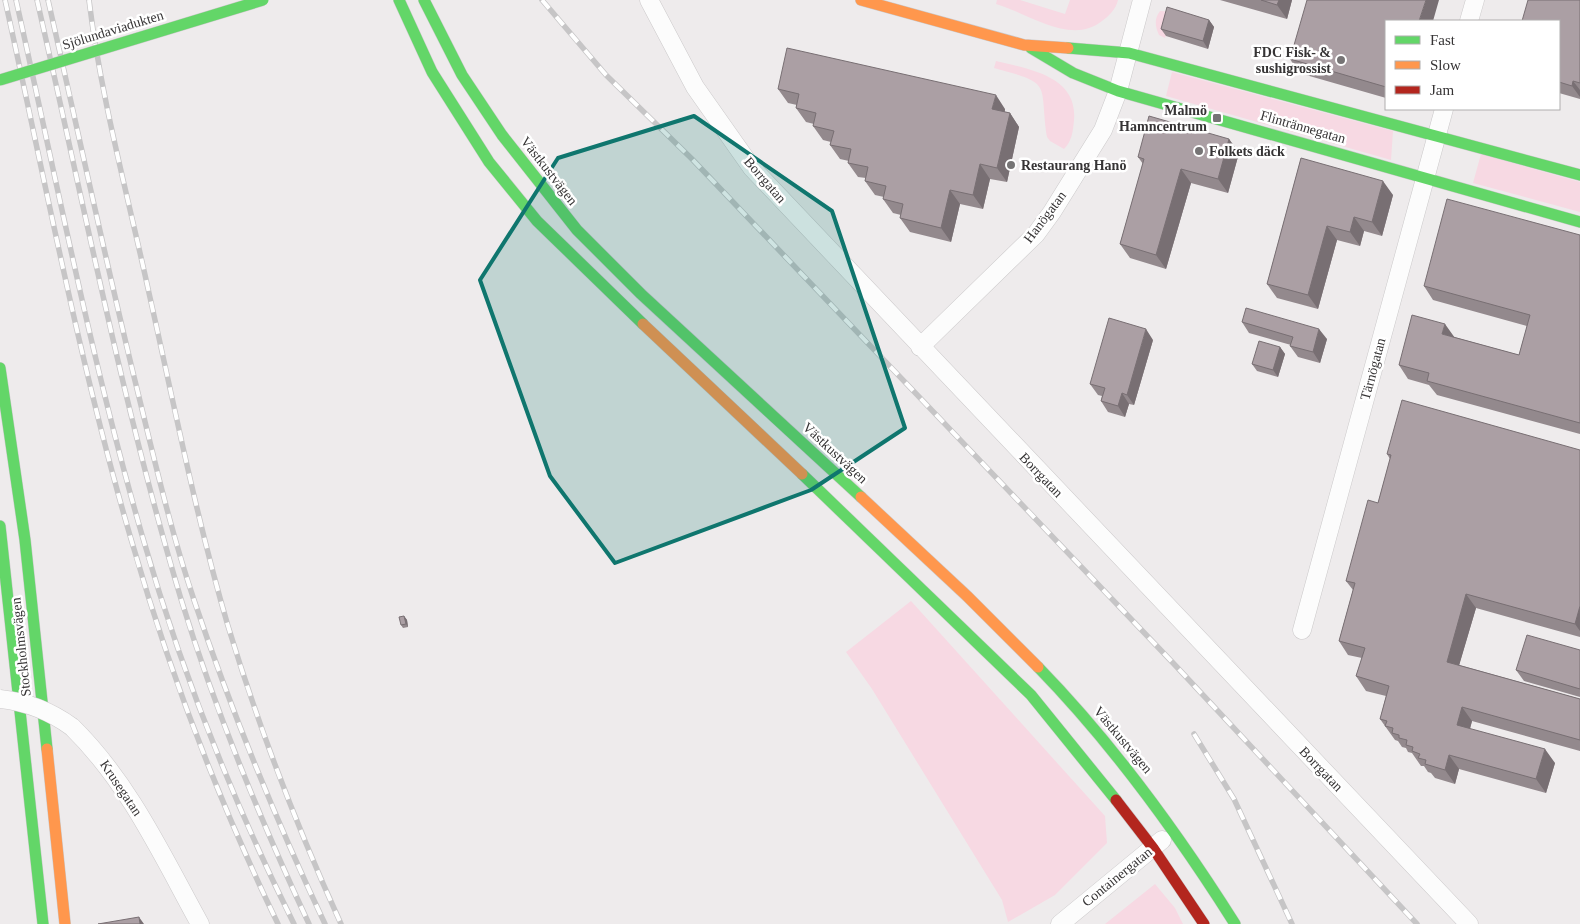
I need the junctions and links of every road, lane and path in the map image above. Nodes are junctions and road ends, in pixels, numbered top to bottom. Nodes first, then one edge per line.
1 (226, 0) edge
2 (263, 0) edge
3 (399, 0) edge
4 (424, 0) edge
5 (649, 0) edge
6 (861, 0) edge
7 (1142, 0) edge
8 (1475, 0) edge
9 (1469, 20) edge
10 (1024, 44) junction
11 (1130, 53) junction
12 (0, 68) edge
13 (0, 80) edge
14 (1118, 91) junction
15 (1444, 110) edge
16 (1436, 135) junction
17 (1580, 174) edge
18 (1424, 177) junction
19 (1580, 222) edge
20 (920, 347) junction
21 (0, 368) edge
22 (0, 526) edge
23 (1302, 630) dead end
24 (0, 699) edge
25 (1173, 830) junction
26 (1153, 848) junction
27 (43, 924) edge
28 (65, 924) edge
29 (200, 924) edge
30 (1060, 924) edge
31 (1204, 924) edge
32 (1235, 924) edge
33 (1469, 924) edge

1 - 12 main road, Sjölundaviadukten
2 - 13 main road, Sjölundaviadukten, bridge
3 - 26 main road
4 - 25 main road, Västkustvägen
5 - 20 street, Borrgatan
6 - 10 main road, Flintrännegatan
7 - 11 street, Hanögatan
8 - 9 street
10 - 11 main road, Flintrännegatan
10 - 14 main road, Flintrännegatan
11 - 14 street, Hanögatan
11 - 16 main road, Flintrännegatan
14 - 18 main road, Flintrännegatan
14 - 20 street, Hanögatan
15 - 16 street, Tärnögatan
16 - 17 main road, Flintrännegatan
16 - 18 street, Tärnögatan
18 - 19 main road, Flintrännegatan
18 - 23 street, Tärnögatan
20 - 33 street, Borrgatan
21 - 28 main road, Stockholmsvägen
22 - 27 main road, Stockholmsvägen
24 - 29 street, Krusegatan, bridge
25 - 26 street, Containergatan
25 - 32 main road, Västkustvägen
26 - 30 street, Containergatan
26 - 31 main road

